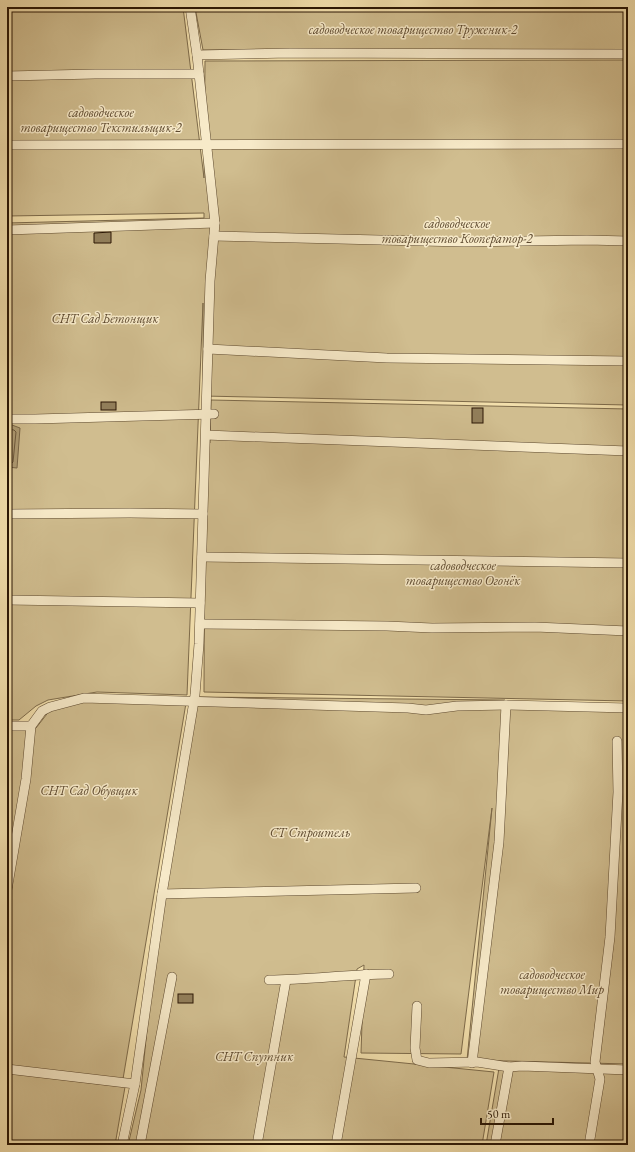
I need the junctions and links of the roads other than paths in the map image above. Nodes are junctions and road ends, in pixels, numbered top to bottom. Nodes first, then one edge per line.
1 (190, 7) edge
2 (628, 54) edge
3 (197, 55) junction
4 (199, 74) junction
5 (7, 76) edge
6 (628, 144) edge
7 (7, 145) edge
8 (206, 145) junction
9 (215, 223) junction
10 (7, 230) edge
11 (214, 236) junction
12 (628, 241) edge
13 (208, 348) junction
14 (628, 361) edge
15 (210, 415) junction
16 (7, 419) edge
17 (206, 435) junction
18 (628, 451) edge
19 (7, 514) edge
20 (203, 514) junction
21 (202, 557) junction
22 (628, 564) edge
23 (7, 600) edge
24 (200, 603) junction
25 (200, 624) junction
26 (628, 631) edge
27 (194, 701) junction
28 (506, 705) junction
29 (628, 708) edge
30 (7, 726) edge
31 (31, 726) junction
32 (617, 741) dead end
33 (416, 888) dead end
34 (7, 890) edge
35 (162, 894) junction
36 (366, 974) junction
37 (389, 974) dead end
38 (172, 977) dead end
39 (269, 980) dead end
40 (286, 980) junction
41 (417, 1006) dead end
42 (472, 1063) junction
43 (509, 1066) junction
44 (7, 1069) edge
45 (598, 1069) junction
46 (628, 1070) edge
47 (135, 1084) junction
48 (7, 1144) edge
49 (11, 1145) edge
50 (122, 1145) edge
51 (140, 1145) edge
52 (257, 1145) edge
53 (336, 1145) edge
54 (495, 1145) edge
55 (589, 1145) edge

1 - 3 street
2 - 3 street
3 - 4 street
4 - 5 street
4 - 8 street
6 - 8 street
7 - 8 street
8 - 9 street
9 - 10 street
9 - 11 street
11 - 12 street
11 - 13 street
13 - 14 street
13 - 15 street
15 - 16 street
15 - 17 street
17 - 18 street
17 - 20 street
19 - 20 street
20 - 21 street
21 - 22 street
21 - 24 street
23 - 24 street
24 - 25 street
25 - 26 street
25 - 27 street
27 - 28 street
27 - 31 street
27 - 35 street
28 - 29 street
28 - 42 street
30 - 31 street
31 - 34 street
32 - 45 street
33 - 35 street
35 - 47 street
36 - 37 street
36 - 40 street
36 - 53 street
38 - 51 street
39 - 40 street
40 - 52 street
41 - 42 street
42 - 43 street
43 - 45 street
43 - 54 street
44 - 47 street
45 - 46 street
45 - 55 street
47 - 50 street
48 - 49 street

